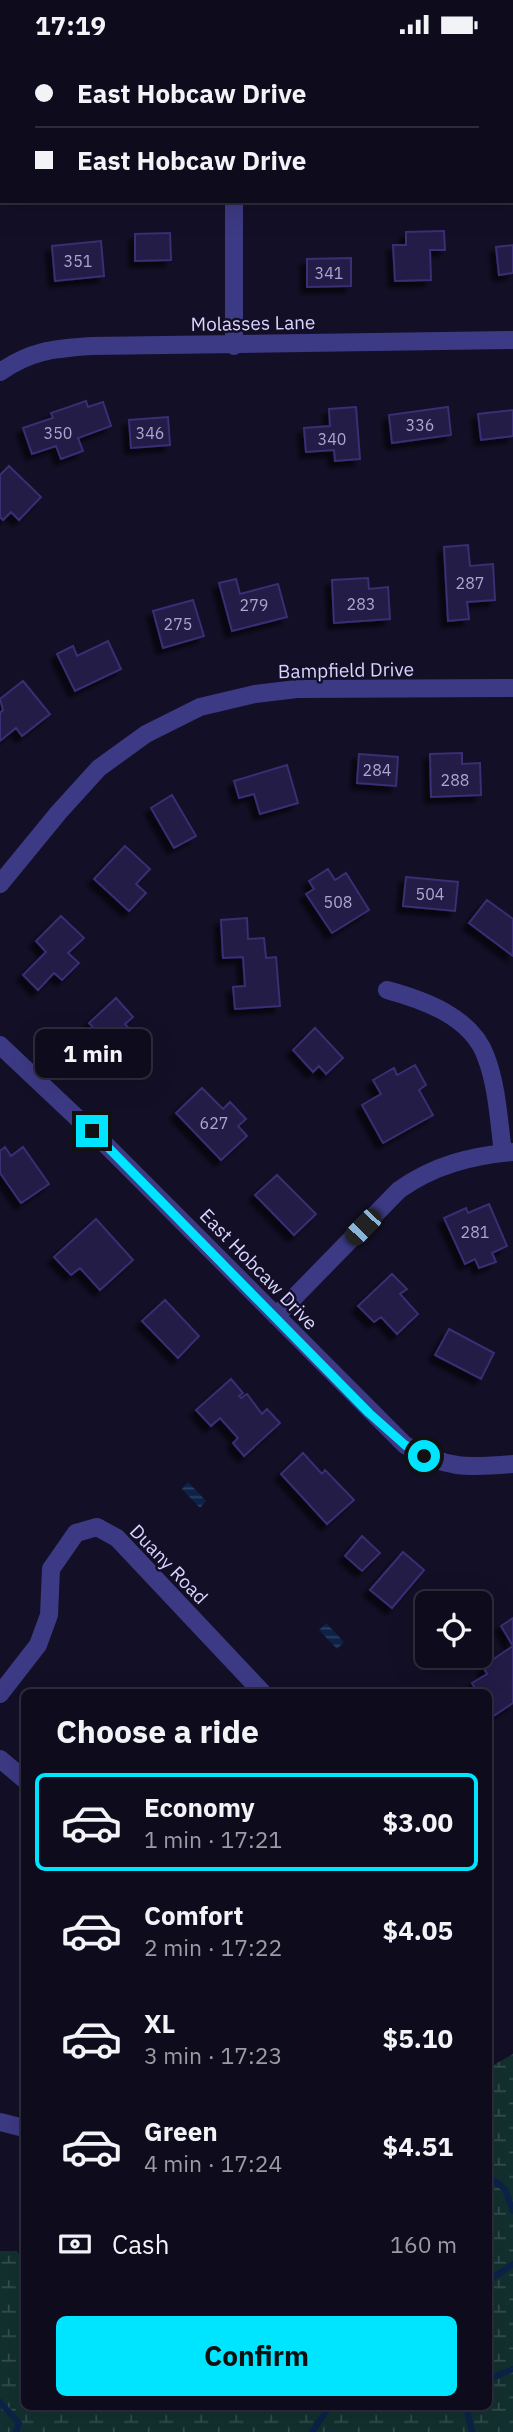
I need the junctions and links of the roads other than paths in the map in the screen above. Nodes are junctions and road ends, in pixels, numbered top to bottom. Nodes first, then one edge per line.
1 (234, 203) edge
2 (513, 340) edge
3 (234, 346) junction
4 (0, 372) edge
5 (513, 688) edge
6 (0, 884) edge
7 (387, 990) dead end
8 (0, 1045) edge
9 (508, 1152) edge
10 (276, 1316) junction
11 (513, 1464) edge
12 (259, 1689) edge
13 (0, 1695) edge
14 (0, 1759) edge
15 (21, 1776) edge
16 (0, 2122) edge
17 (21, 2127) edge

1 - 3 street
2 - 3 street, Molasses Lane
3 - 4 street, Molasses Lane
5 - 6 street, Bampfield Drive
7 - 9 street
8 - 10 street, East Hobcaw Drive
9 - 10 street
10 - 11 street, East Hobcaw Drive
12 - 13 street, Duany Road
14 - 15 street
16 - 17 street

